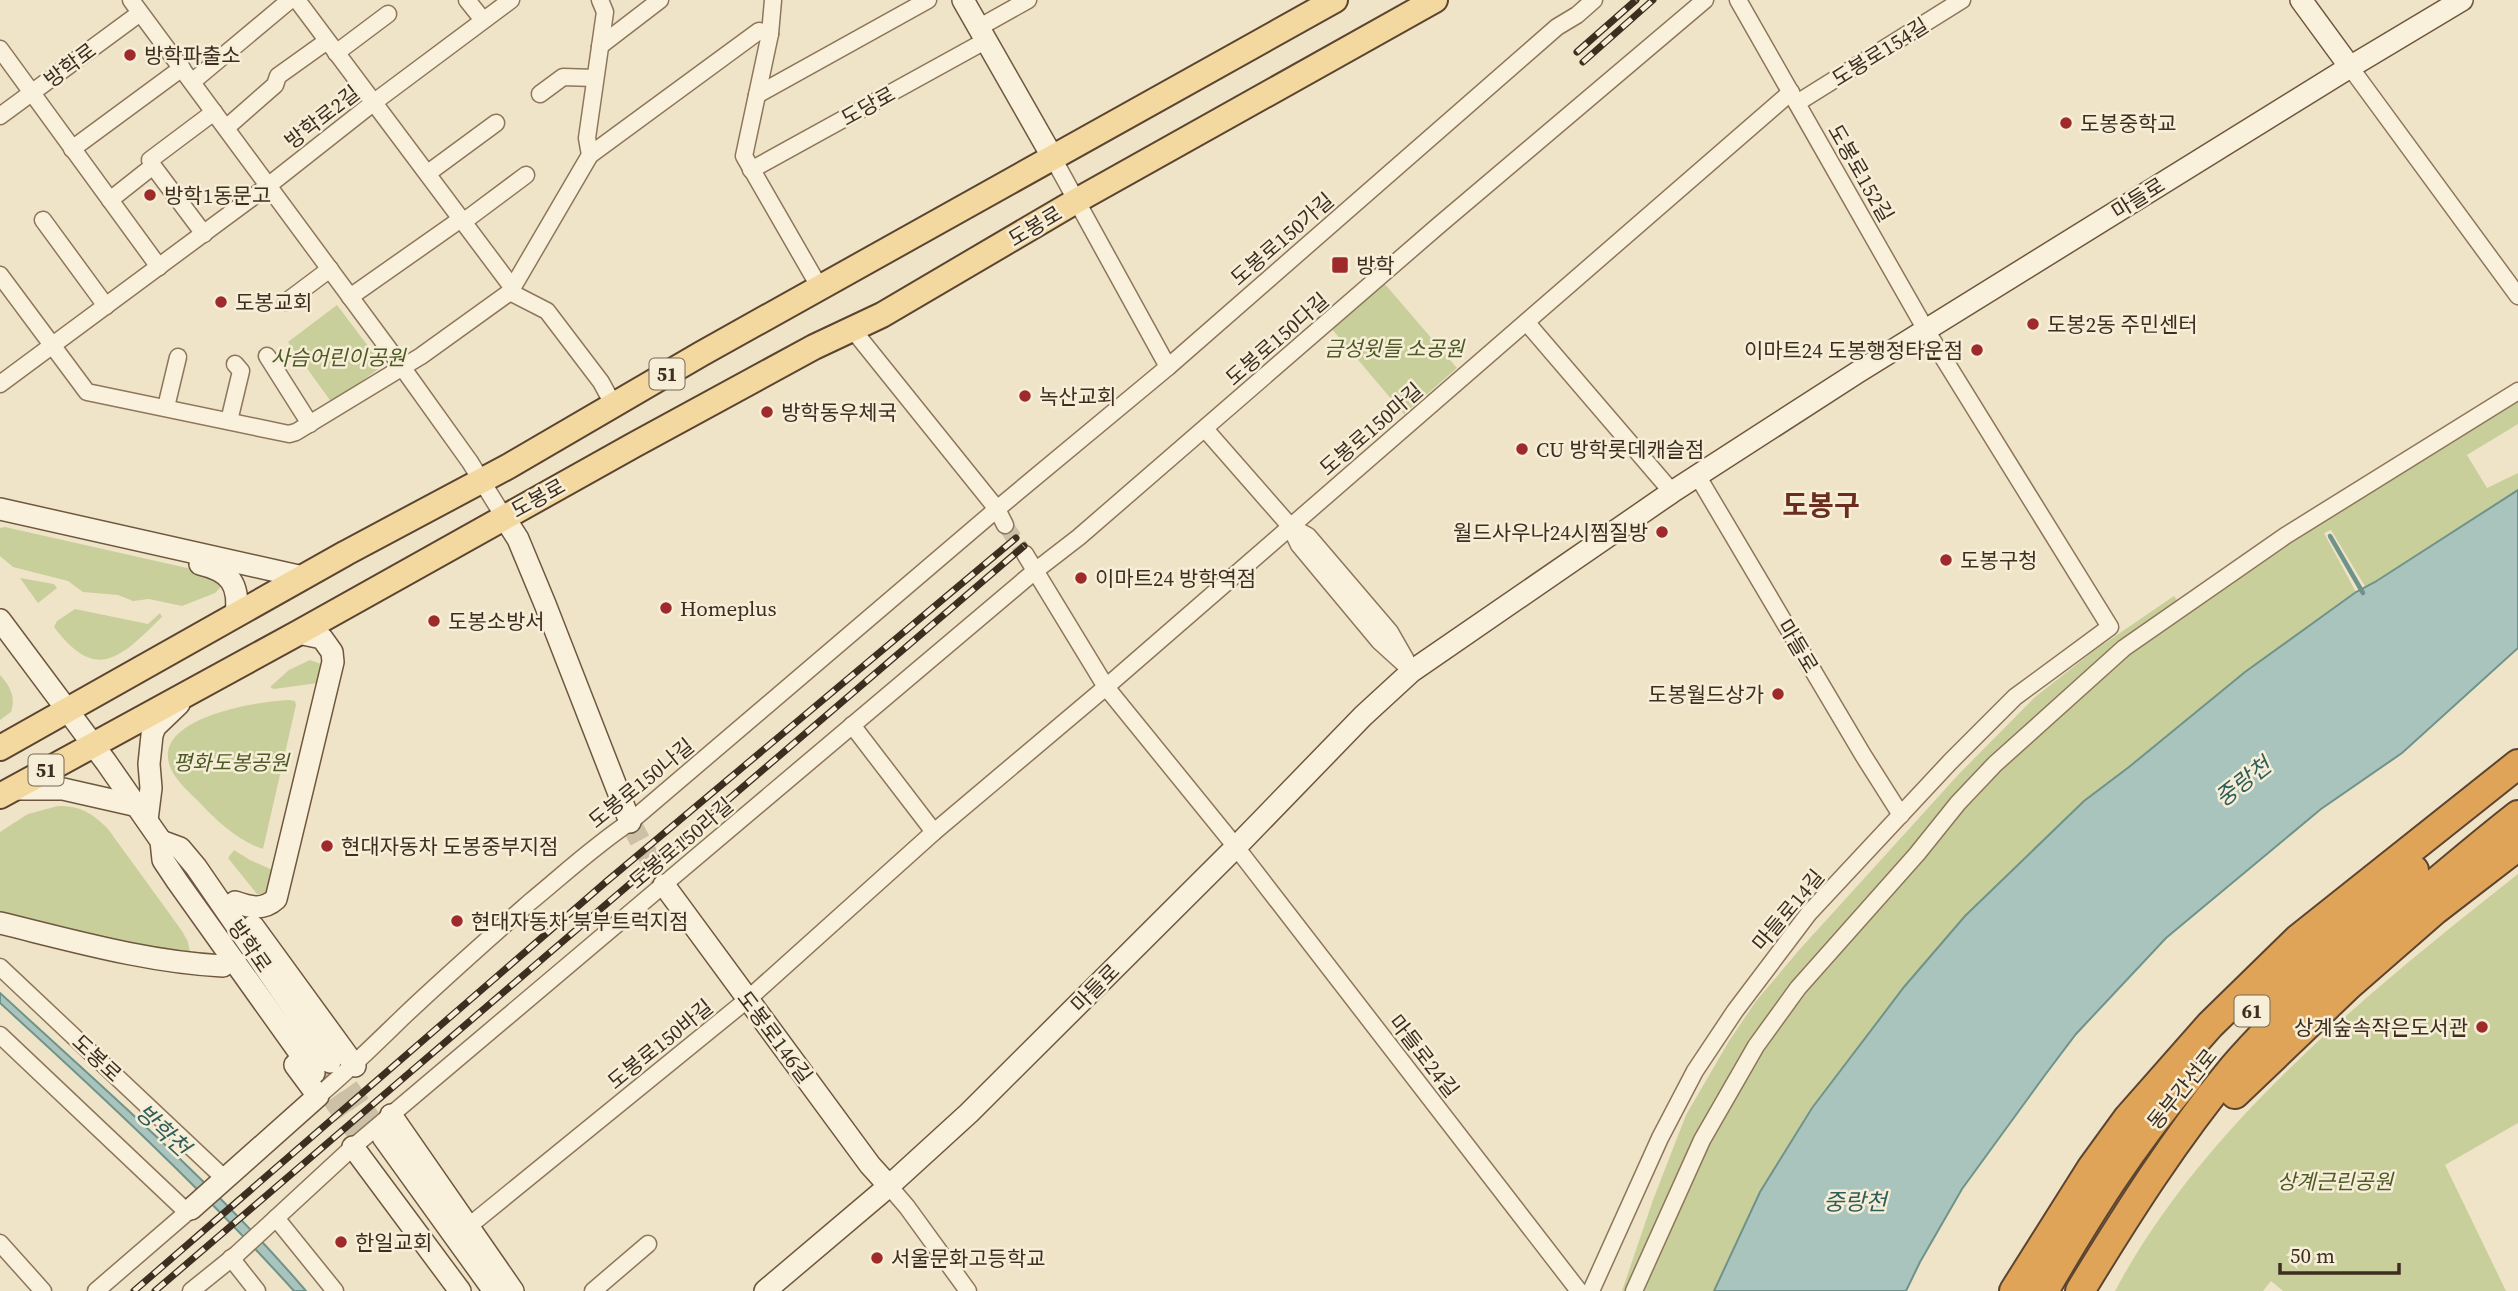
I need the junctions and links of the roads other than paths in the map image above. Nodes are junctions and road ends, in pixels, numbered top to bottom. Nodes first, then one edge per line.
1 (467, 0) edge
2 (511, 0) edge
3 (600, 0) edge
4 (660, 0) edge
5 (928, 0) edge
6 (962, 0) edge
7 (1028, 0) edge
8 (1335, 0) edge
9 (1434, 0) edge
10 (1594, 0) edge
11 (1705, 0) edge
12 (1738, 0) edge
13 (1962, 0) edge
14 (2301, 0) edge
15 (2462, 0) edge
16 (775, 1) edge
17 (301, 2) edge
18 (136, 6) edge
19 (388, 14) dead end
20 (482, 20) junction
21 (770, 34) junction
22 (982, 34) junction
23 (332, 47) junction
24 (600, 47) junction
25 (0, 49) edge
26 (2350, 67) junction
27 (182, 68) junction
28 (595, 78) junction
29 (192, 82) junction
30 (32, 93) junction
31 (540, 94) dead end
32 (757, 95) junction
33 (1794, 98) junction
34 (373, 103) junction
35 (214, 112) junction
36 (0, 116) edge
37 (496, 122) dead end
38 (226, 128) junction
39 (72, 149) junction
40 (590, 155) junction
41 (1053, 158) junction
42 (153, 166) junction
43 (751, 170) junction
44 (428, 173) junction
45 (526, 174) dead end
46 (269, 185) junction
47 (110, 200) junction
48 (1076, 201) junction
49 (43, 220) dead end
50 (462, 221) junction
51 (204, 234) junction
52 (159, 267) junction
53 (330, 269) junction
54 (0, 275) edge
55 (820, 288) junction
56 (511, 290) junction
57 (2518, 296) edge
58 (351, 297) junction
59 (286, 302) dead end
60 (106, 306) junction
61 (1527, 323) junction
62 (853, 330) junction
63 (1926, 330) junction
64 (51, 345) junction
65 (267, 356) dead end
66 (178, 357) dead end
67 (235, 364) dead end
68 (402, 367) junction
69 (1168, 367) junction
70 (0, 384) edge
71 (2518, 391) edge
72 (614, 404) junction
73 (166, 407) junction
74 (229, 421) junction
75 (310, 424) junction
76 (1205, 429) junction
77 (1697, 475) junction
78 (481, 480) junction
79 (1672, 492) junction
80 (0, 509) edge
81 (997, 509) junction
82 (505, 517) junction
83 (0, 520) edge
84 (1005, 525) tunnel mouth
85 (1290, 526) junction
86 (1025, 554) tunnel mouth
87 (1035, 571) junction
88 (303, 577) junction
89 (236, 615) junction
90 (0, 620) edge
91 (298, 633) junction
92 (1412, 670) junction
93 (1106, 687) junction
94 (192, 692) junction
95 (68, 712) junction
96 (852, 725) junction
97 (93, 745) junction
98 (0, 748) edge
99 (2518, 764) edge
100 (2518, 783) edge
101 (7, 792) edge
102 (142, 813) junction
103 (1901, 815) junction
104 (2518, 815) edge
105 (630, 822) junction
106 (934, 832) junction
107 (161, 841) junction
108 (2518, 846) edge
109 (1236, 847) junction
110 (196, 867) junction
111 (177, 881) junction
112 (664, 885) junction
113 (235, 902) junction
114 (0, 923) edge
115 (223, 966) junction
116 (0, 967) edge
117 (747, 999) junction
118 (0, 1035) edge
119 (355, 1066) junction
120 (318, 1096) junction
121 (391, 1115) junction
122 (368, 1144) junction
123 (221, 1181) junction
124 (889, 1186) junction
125 (189, 1210) junction
126 (276, 1218) junction
127 (469, 1226) junction
128 (0, 1243) edge
129 (648, 1244) dead end
130 (234, 1256) junction
131 (43, 1291) edge
132 (96, 1291) edge
133 (191, 1291) edge
134 (257, 1291) edge
135 (334, 1291) edge
136 (460, 1291) edge
137 (474, 1291) edge
138 (494, 1291) edge
139 (513, 1291) edge
140 (593, 1291) edge
141 (765, 1291) edge
142 (968, 1291) edge
143 (1579, 1291) edge
144 (1591, 1291) edge
145 (1634, 1291) edge
146 (2014, 1291) edge
147 (2044, 1291) edge
148 (2080, 1291) edge
149 (2097, 1291) edge

1 - 20 street
2 - 20 street, 방학로2길
3 - 24 street
4 - 24 street
5 - 32 street
6 - 22 main road
7 - 22 street, 도당로
8 - 41 main road, 도봉로 / 51
9 - 48 main road, 도봉로 / 51
10 - 69 street, 도봉로150가길
11 - 76 street, 도봉로150다길
12 - 33 street, 도봉로152길
13 - 33 street, 도봉로154길
14 - 26 main road
15 - 26 main road, 마들로
16 - 21 street
17 - 23 street
17 - 29 street
18 - 27 street
18 - 30 street, 방학로
19 - 23 street
20 - 34 street, 방학로2길
21 - 32 street
21 - 40 street
22 - 41 main road
22 - 43 street, 도당로
23 - 34 street
23 - 38 street
24 - 28 street
25 - 30 street
26 - 57 street
26 - 63 main road, 마들로
27 - 29 street
27 - 39 street
28 - 31 street
28 - 40 street
29 - 35 street
30 - 36 street, 방학로
30 - 39 street
32 - 43 street
33 - 61 street, 도봉로150마길
33 - 63 street, 도봉로152길
34 - 44 street
34 - 46 street, 방학로2길
35 - 38 street
35 - 42 street
37 - 44 street
38 - 46 street
39 - 47 street
40 - 56 street
41 - 48 street, 도봉로
41 - 55 main road, 도봉로 / 51
42 - 47 street
42 - 51 street
43 - 55 street
44 - 50 street
45 - 50 street
46 - 51 street, 방학로2길
46 - 53 street
47 - 52 street
48 - 62 main road, 도봉로 / 51
48 - 69 street, 도봉로
49 - 60 street
50 - 56 street
50 - 58 street
51 - 52 street, 방학로2길
52 - 60 street, 방학로2길
53 - 58 street
53 - 59 street
54 - 64 street
55 - 72 main road, 도봉로 / 51
56 - 68 street
56 - 72 street
58 - 68 street
60 - 64 street, 방학로2길
61 - 79 street
61 - 85 street, 도봉로150마길
62 - 81 street
62 - 82 main road, 도봉로 / 51
63 - 77 main road, 마들로
63 - 103 street, 마들로14길
64 - 70 street, 방학로2길
64 - 73 street
65 - 75 street
66 - 73 street
67 - 74 street
68 - 75 street
68 - 78 street
69 - 81 street, 도봉로150가길
71 - 145 street
72 - 78 main road, 도봉로 / 51
73 - 74 street
74 - 75 street
76 - 85 street
76 - 87 street, 도봉로150다길
77 - 79 main road, 마들로
77 - 103 street, 마들로
78 - 82 street
78 - 88 main road, 도봉로 / 51
79 - 92 main road, 마들로
80 - 88 main road
81 - 84 street
81 - 105 street, 도봉로150나길
82 - 91 main road, 도봉로 / 51
82 - 105 main road
83 - 89 main road
85 - 92 street
85 - 93 street, 도봉로150마길
86 - 87 street, 마들로24길
87 - 93 street, 마들로24길
87 - 96 street, 도봉로150라길
88 - 89 main road, 도봉로 / 51
89 - 95 main road, 도봉로 / 51
90 - 95 main road, 방학로
91 - 94 main road, 도봉로 / 51
91 - 113 main road
92 - 109 main road, 마들로
93 - 106 street, 도봉로150바길
93 - 109 street, 마들로24길
94 - 97 main road, 도봉로 / 51
94 - 102 main road
95 - 97 main road, 방학로
95 - 98 main road, 도봉로 / 51
96 - 106 street
96 - 112 street, 도봉로150라길
97 - 101 main road, 도봉로 / 51
97 - 102 main road, 방학로
99 - 146 highway
100 - 147 highway, 동부간선로 / 61
101 - 102 main road
102 - 107 main road, 방학로
103 - 144 street, 마들로14길
104 - 148 highway, 동부간선로 / 61
105 - 119 street, 도봉로150나길
106 - 117 street, 도봉로150바길
107 - 110 main road, 방학로
107 - 111 main road, 방학로
108 - 149 highway
109 - 124 main road, 마들로
109 - 143 street, 마들로24길
110 - 111 main road, 방학로
110 - 113 main road
111 - 115 main road
112 - 117 main road, 도봉로146길
112 - 121 street, 도봉로150라길
113 - 119 main road
114 - 115 main road
115 - 120 main road
116 - 123 street, 도봉로
117 - 124 main road, 도봉로146길
117 - 127 street, 도봉로150바길
118 - 125 street
119 - 120 street, 도봉로150나길
120 - 123 main road
121 - 122 street, 도봉로150라길
121 - 127 main road
122 - 126 street, 도봉로150라길
122 - 136 main road
122 - 137 main road
122 - 138 main road
123 - 125 main road
124 - 141 main road, 마들로
124 - 142 street
125 - 132 street
126 - 130 street, 도봉로150라길
126 - 135 street
127 - 139 main road
128 - 131 street
129 - 140 street
130 - 133 street, 도봉로150라길
130 - 134 street

